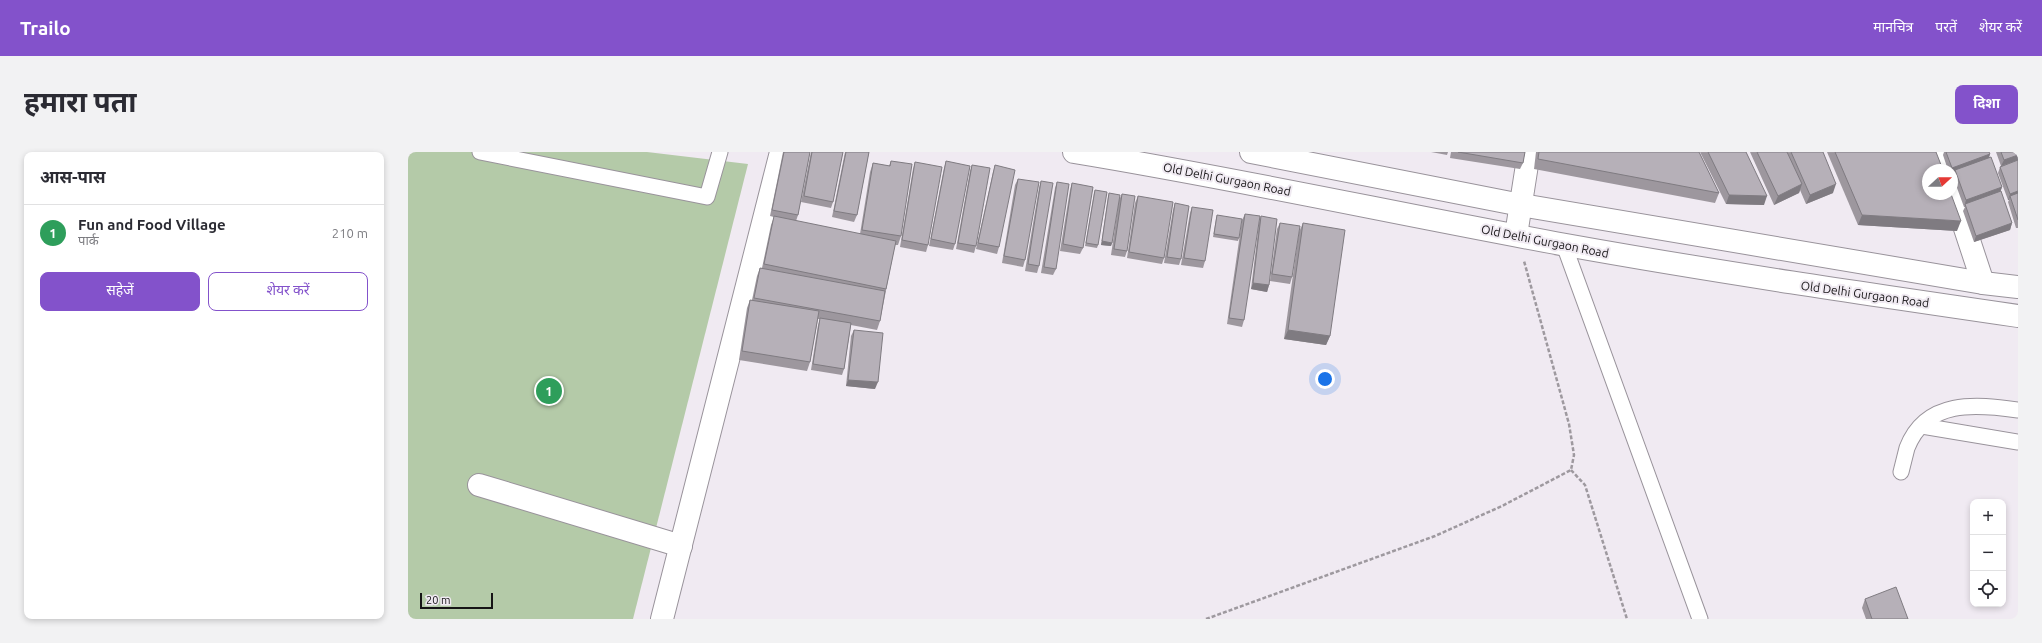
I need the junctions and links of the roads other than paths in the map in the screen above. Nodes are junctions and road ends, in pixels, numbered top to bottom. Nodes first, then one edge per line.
1 (480, 152) edge
2 (720, 152) edge
3 (781, 152) edge
4 (1074, 152) edge
5 (1529, 152) edge
6 (1939, 152) edge
7 (1264, 153) edge
8 (1134, 157) edge
9 (1943, 164) edge
10 (1956, 200) edge
11 (1521, 205) junction
12 (1516, 235) junction
13 (1564, 244) junction
14 (1983, 283) junction
15 (2018, 286) edge
16 (2018, 316) edge
17 (2018, 410) edge
18 (1922, 426) junction
19 (2018, 442) edge
20 (1901, 472) dead end
21 (479, 485) dead end
22 (681, 546) junction
23 (662, 619) edge
24 (1700, 619) edge

1 - 2 lane
3 - 22 main road
4 - 8 main road, Old Delhi Gurgaon Road
5 - 11 main road
6 - 9 main road
7 - 11 main road
8 - 12 main road, Old Delhi Gurgaon Road
10 - 14 main road
11 - 12 main road
11 - 14 main road
12 - 13 main road, Old Delhi Gurgaon Road
13 - 16 main road, Old Delhi Gurgaon Road
13 - 24 lane
14 - 15 main road
17 - 18 lane
18 - 19 lane
18 - 20 lane
21 - 22 main road
22 - 23 main road

